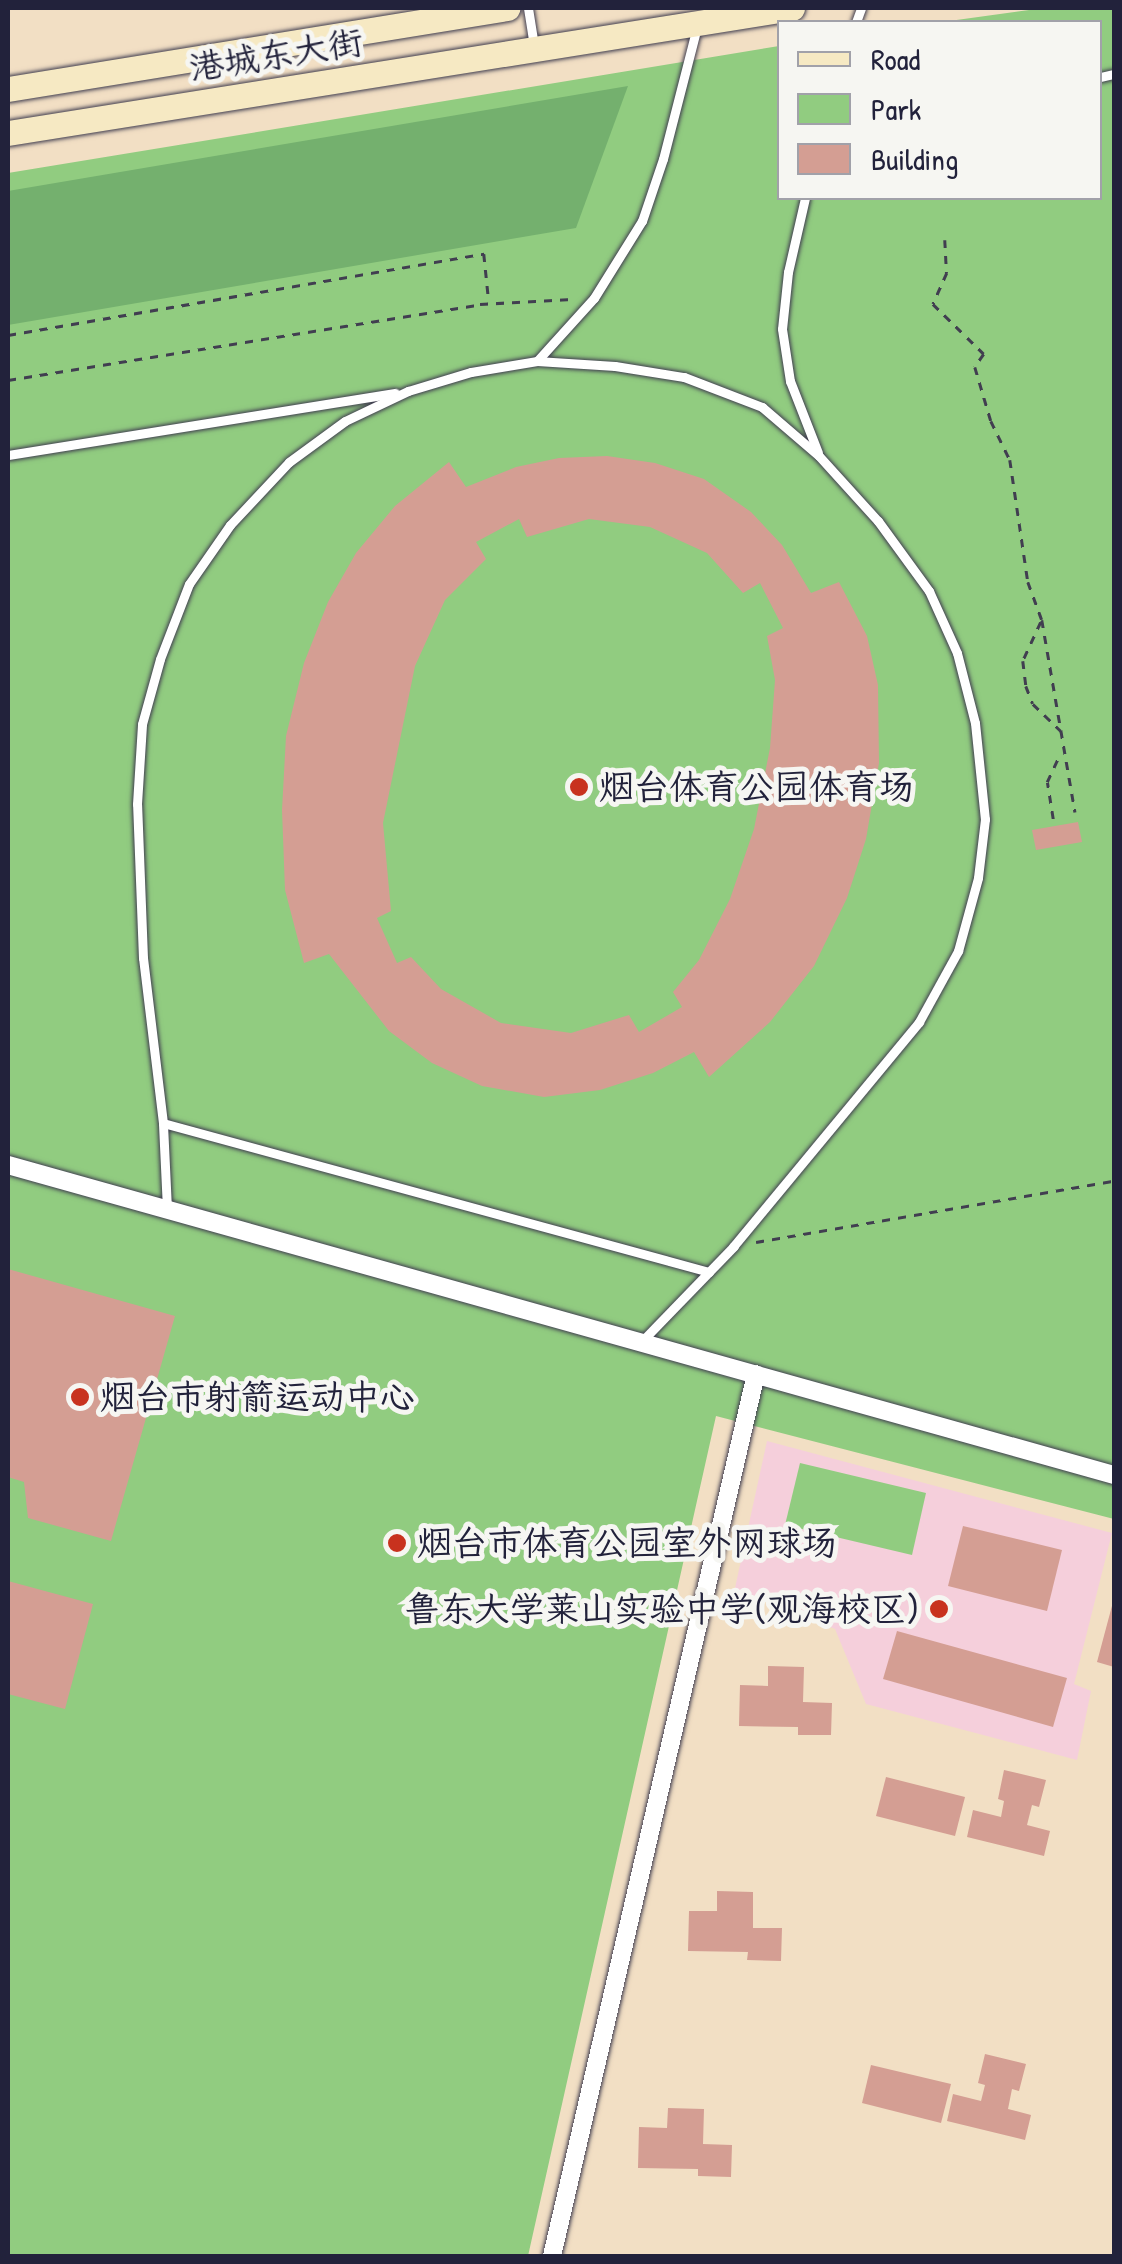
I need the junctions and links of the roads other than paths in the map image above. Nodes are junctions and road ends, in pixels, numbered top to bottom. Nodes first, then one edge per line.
1 (507, 8) edge
2 (528, 8) edge
3 (792, 8) edge
4 (698, 23) junction
5 (535, 50) junction
6 (8, 89) edge
7 (8, 134) edge
8 (805, 200) edge
9 (538, 360) junction
10 (408, 391) junction
11 (8, 455) edge
12 (818, 456) junction
13 (163, 1123) junction
14 (8, 1165) edge
15 (167, 1209) junction
16 (709, 1272) junction
17 (642, 1341) junction
18 (756, 1374) junction
19 (1114, 1475) edge
20 (552, 2256) edge

1 - 6 main road, 港城东大街
2 - 5 lane
3 - 4 main road, 港城东大街
4 - 5 main road, 港城东大街
4 - 9 lane
5 - 7 main road, 港城东大街
8 - 12 lane
9 - 10 lane
9 - 12 lane
10 - 11 lane
10 - 13 lane
12 - 16 lane
13 - 15 lane
13 - 16 lane
14 - 15 street
15 - 17 street
16 - 17 lane
17 - 18 street
18 - 19 street
18 - 20 street

